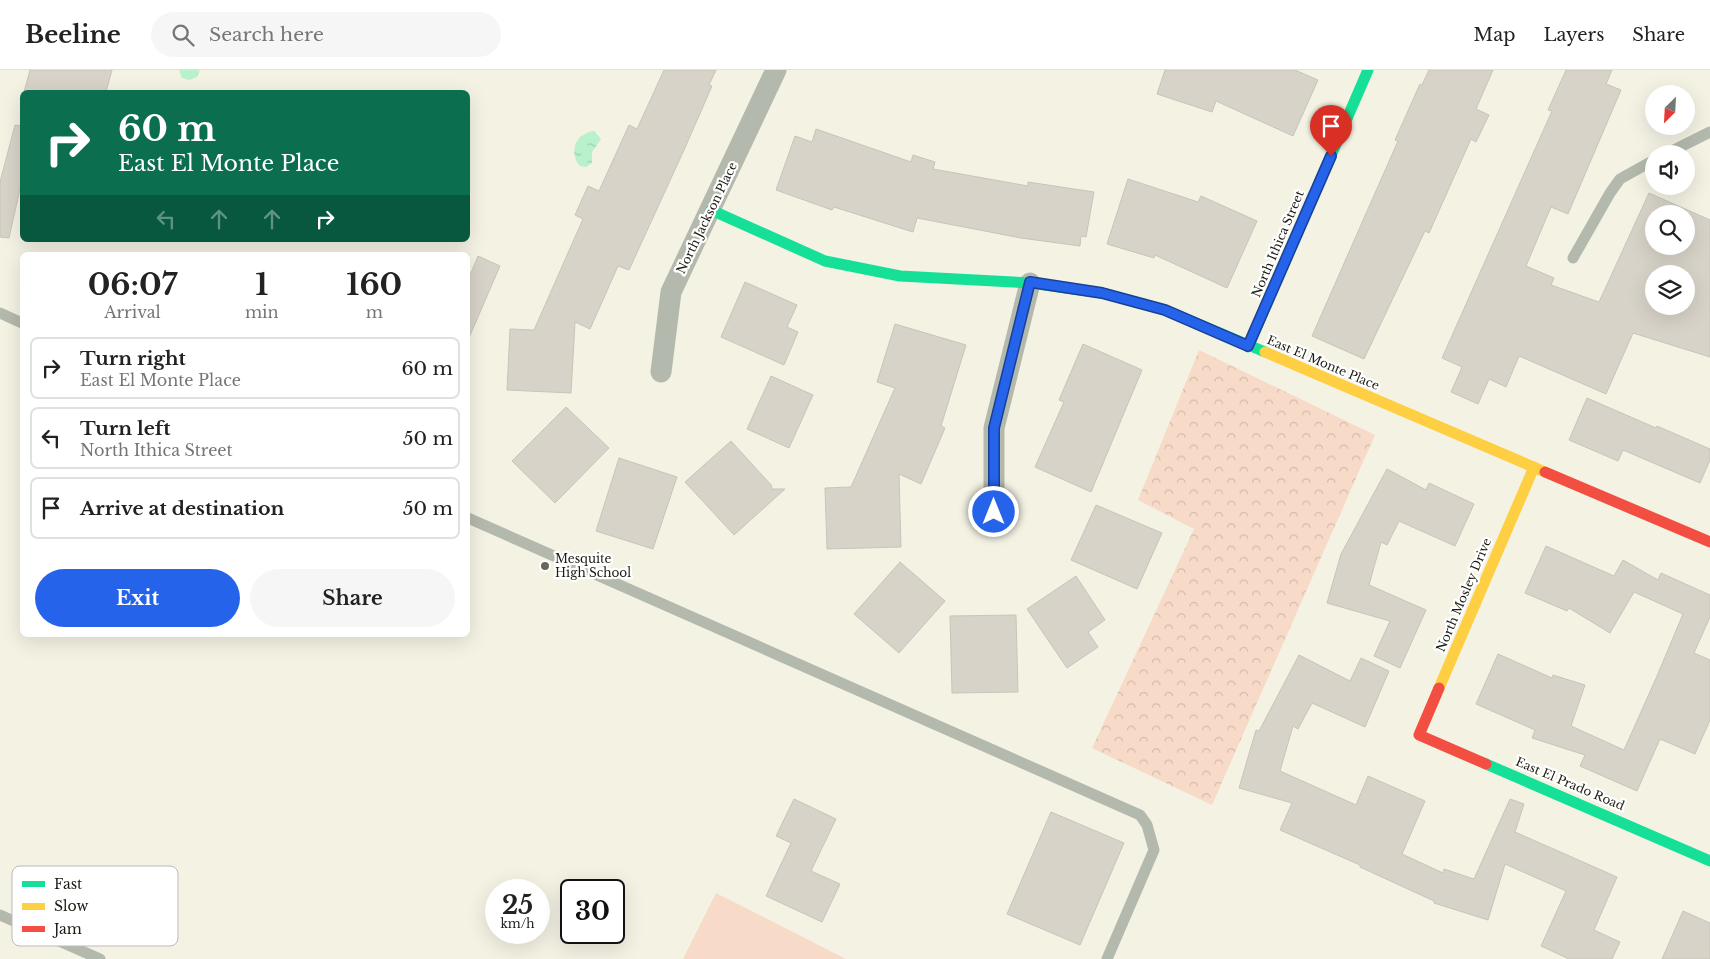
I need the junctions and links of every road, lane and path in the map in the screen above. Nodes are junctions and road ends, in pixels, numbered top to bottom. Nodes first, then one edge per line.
1 (776, 70) edge
2 (1368, 70) edge
3 (1710, 132) edge
4 (1684, 145) edge
5 (1645, 165) edge
6 (712, 210) junction
7 (1573, 258) dead end
8 (1030, 282) junction
9 (0, 313) edge
10 (20, 322) edge
11 (1248, 346) junction
12 (662, 372) dead end
13 (1534, 467) junction
14 (994, 512) dead end
15 (470, 519) edge
16 (1710, 542) edge
17 (1419, 735) joint
18 (1710, 861) edge
19 (0, 916) edge
20 (12, 921) edge
21 (70, 946) edge
22 (100, 959) edge
23 (1106, 959) edge

1 - 6 street, North Jackson Place
2 - 11 street, North Ithica Street
3 - 4 lane
5 - 7 lane
6 - 8 street, East El Monte Place
6 - 12 street, North Jackson Place
8 - 11 street, East El Monte Place
8 - 14 street
9 - 10 lane
11 - 13 street, East El Monte Place
13 - 16 street, East El Monte Place
13 - 17 street, North Mosley Drive
15 - 23 lane
17 - 18 street, East El Prado Road
19 - 20 lane
21 - 22 lane

